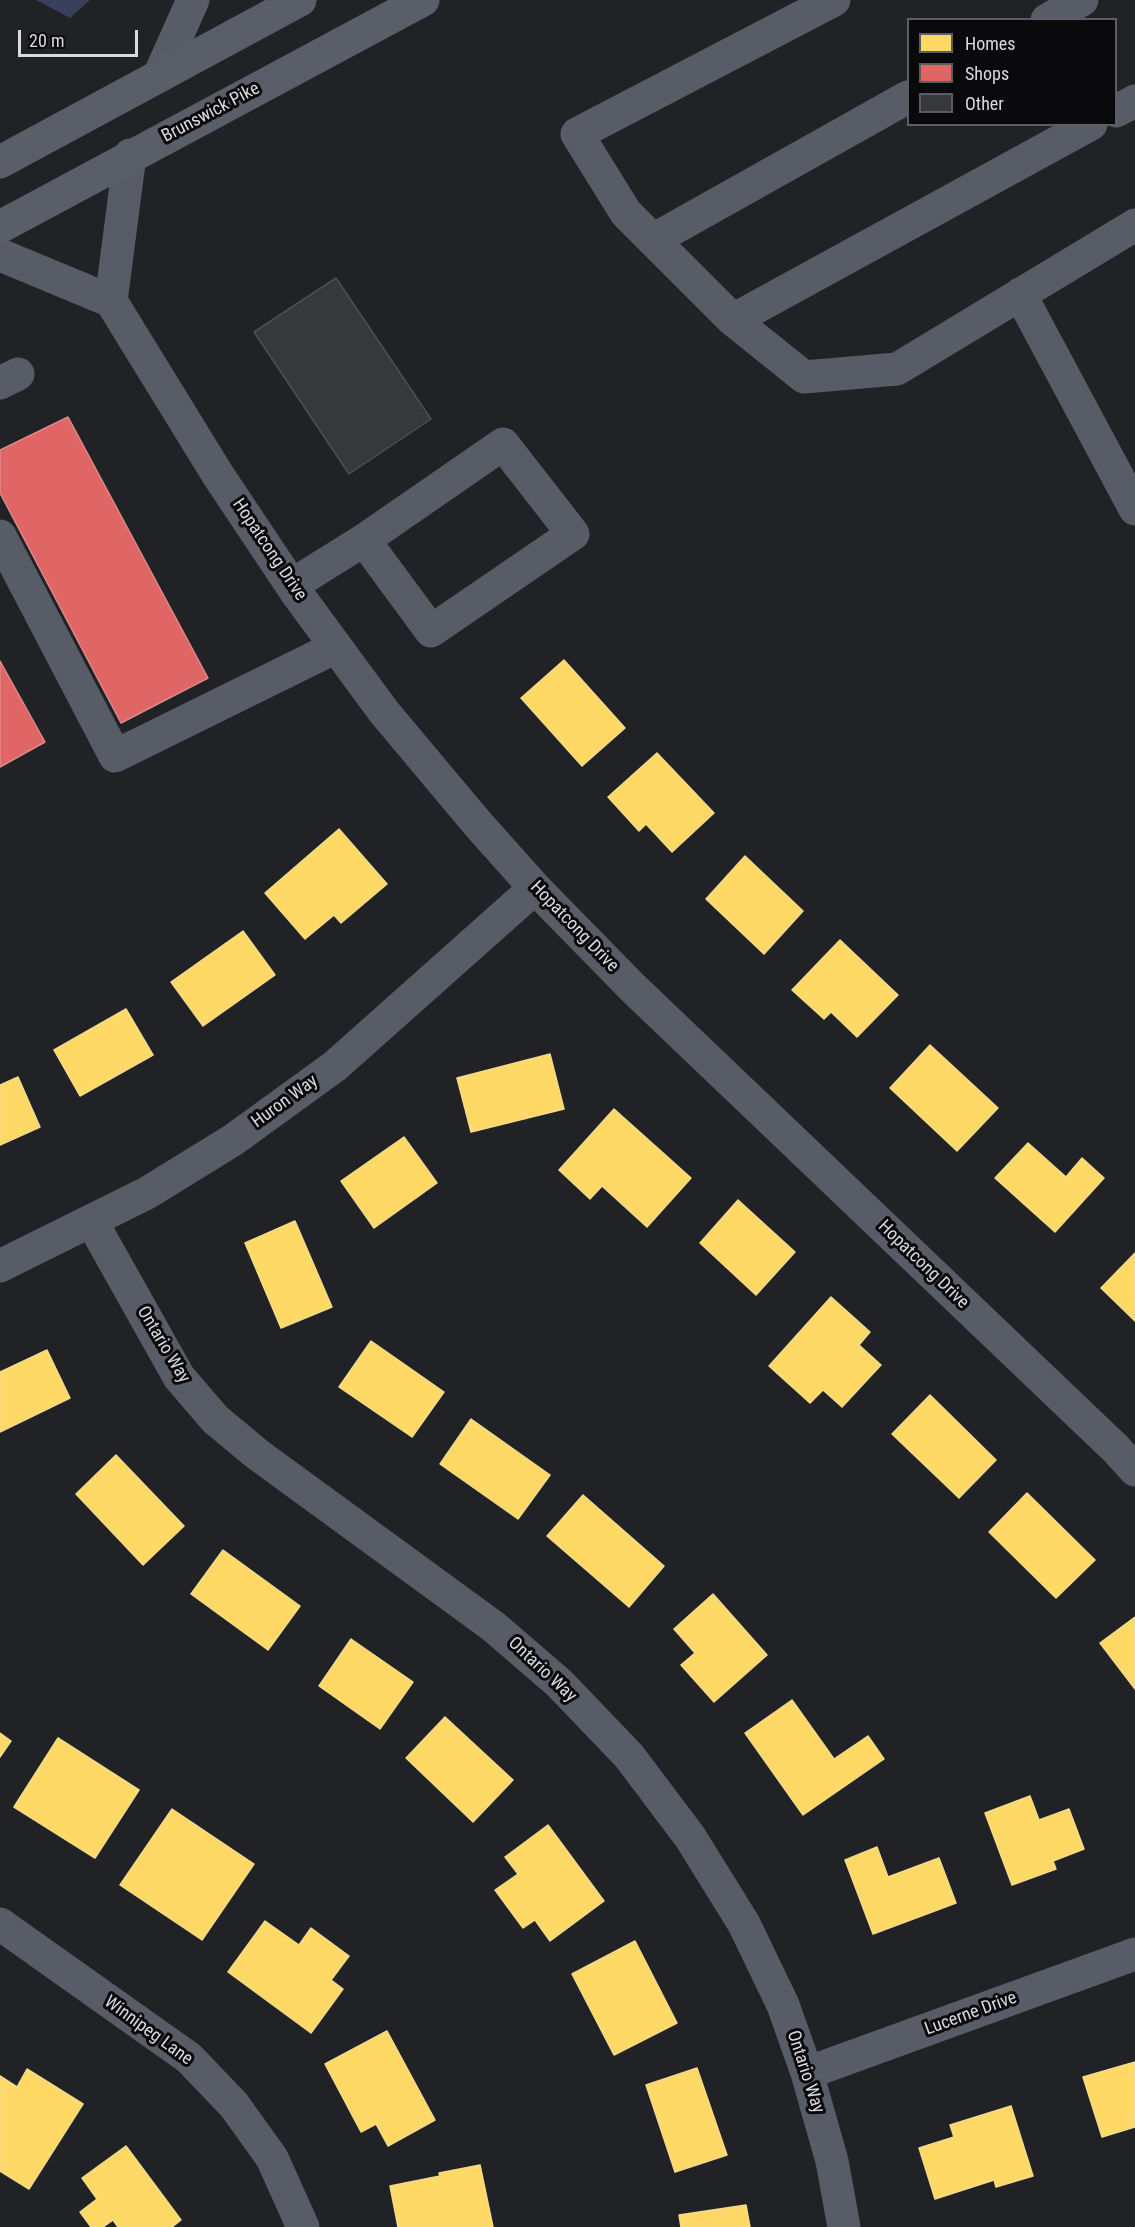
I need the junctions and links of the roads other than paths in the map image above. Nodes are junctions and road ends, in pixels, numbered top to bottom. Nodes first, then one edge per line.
1 (193, 0) edge
2 (300, 0) edge
3 (423, 0) edge
4 (834, 0) edge
5 (1082, 0) edge
6 (1050, 18) edge
7 (159, 76) junction
8 (907, 98) edge
9 (1135, 101) edge
10 (1117, 110) edge
11 (1087, 126) edge
12 (130, 155) junction
13 (0, 162) edge
14 (1135, 225) edge
15 (0, 227) edge
16 (653, 240) junction
17 (0, 255) edge
18 (1020, 294) junction
19 (111, 301) junction
20 (733, 320) junction
21 (1135, 508) edge
22 (0, 536) edge
23 (364, 540) junction
24 (292, 585) junction
25 (336, 646) junction
26 (536, 888) junction
27 (92, 1222) junction
28 (0, 1266) edge
29 (1135, 1470) edge
30 (0, 1924) edge
31 (1135, 1954) edge
32 (807, 2073) junction
33 (303, 2227) edge
34 (844, 2227) edge

1 - 7 street
2 - 7 main road
3 - 12 main road, Brunswick Pike
4 - 16 street
5 - 6 street
7 - 13 main road
8 - 16 street
9 - 10 street
11 - 20 street
12 - 15 main road, Brunswick Pike
12 - 19 street
14 - 18 street
16 - 20 street
17 - 19 street
18 - 20 street
18 - 21 street
19 - 24 street, Hopatcong Drive
22 - 25 street
23 - 23 street
23 - 24 street
24 - 25 street, Hopatcong Drive
25 - 26 street, Hopatcong Drive
26 - 27 street, Huron Way
26 - 29 street, Hopatcong Drive
27 - 28 street, Huron Way
27 - 32 street, Ontario Way
30 - 33 street, Winnipeg Lane
31 - 32 street, Lucerne Drive
32 - 34 street, Ontario Way

